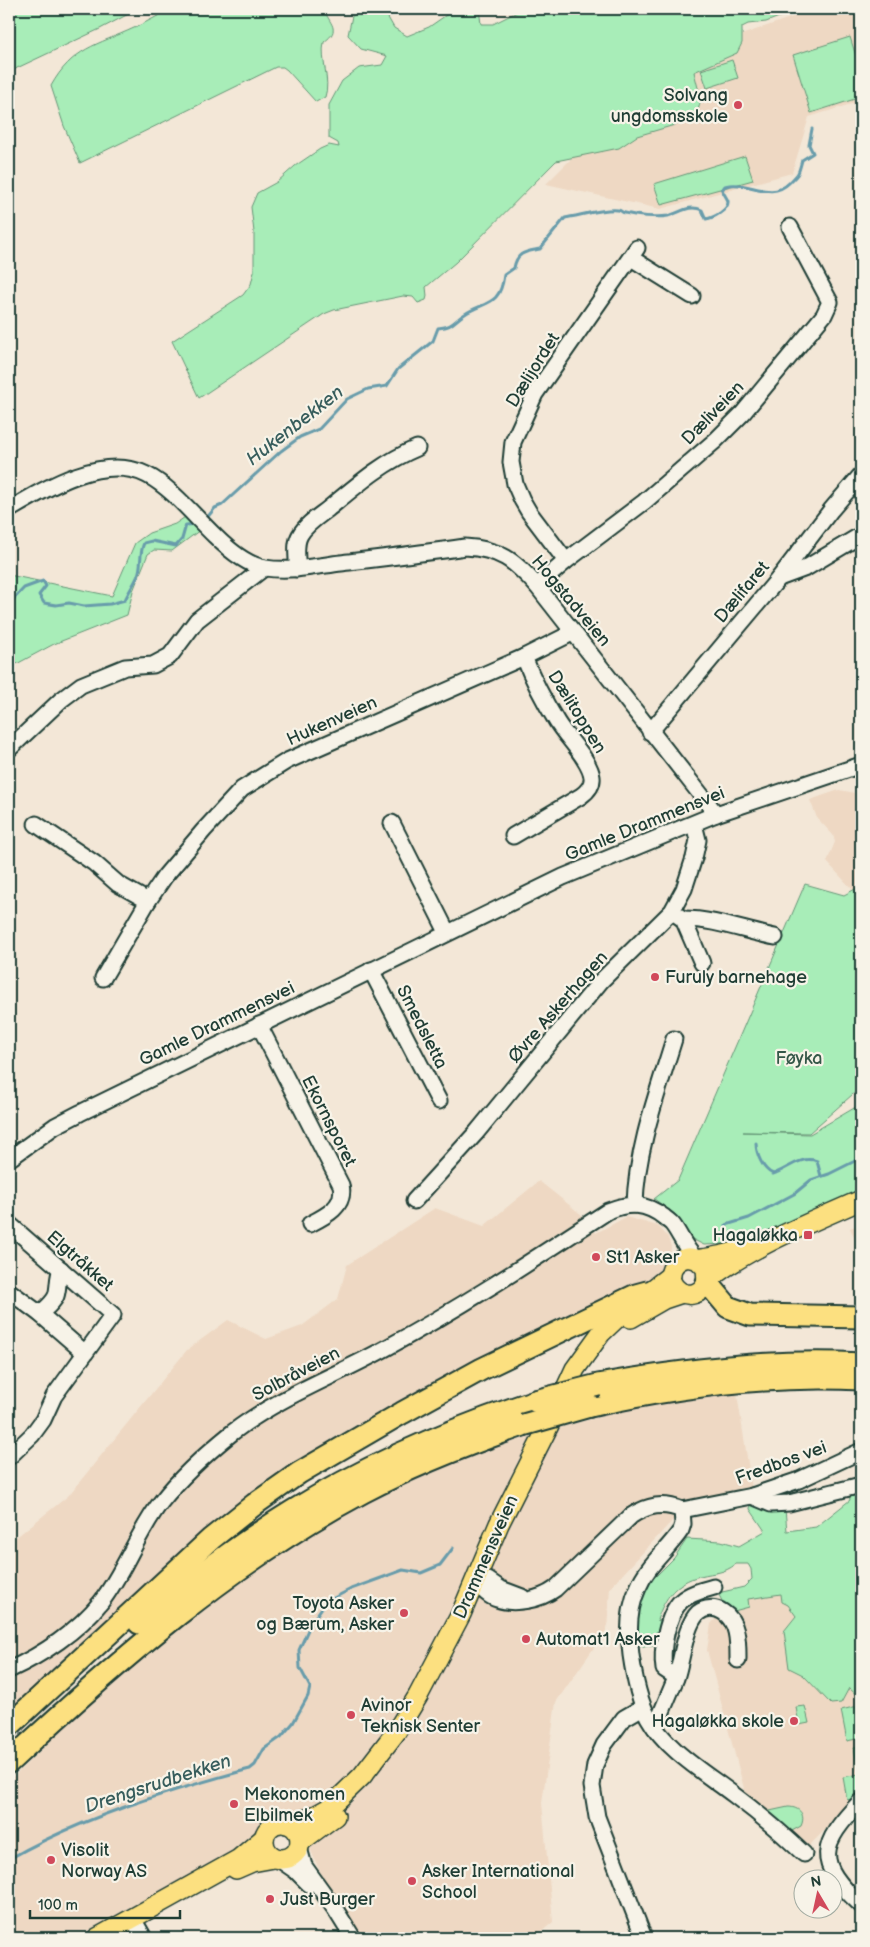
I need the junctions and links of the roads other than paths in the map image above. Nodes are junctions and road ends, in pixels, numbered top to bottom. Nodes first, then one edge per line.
1 (790, 227) dead end
2 (692, 296) dead end
3 (417, 448) dead end
4 (861, 475) edge
5 (9, 510) edge
6 (861, 535) edge
7 (566, 560) junction
8 (264, 568) junction
9 (297, 569) junction
10 (779, 578) junction
11 (537, 586) junction
12 (574, 632) junction
13 (524, 657) junction
14 (650, 732) junction
15 (9, 749) edge
16 (861, 765) edge
17 (716, 814) junction
18 (392, 823) dead end
19 (36, 824) dead end
20 (694, 824) junction
21 (513, 836) dead end
22 (148, 901) junction
23 (677, 915) junction
24 (447, 932) junction
25 (775, 937) dead end
26 (702, 964) dead end
27 (371, 970) junction
28 (103, 978) dead end
29 (258, 1025) junction
30 (674, 1040) dead end
31 (439, 1101) dead end
32 (9, 1159) edge
33 (861, 1200) edge
34 (414, 1201) dead end
35 (635, 1204) junction
36 (667, 1220) junction
37 (9, 1224) edge
38 (310, 1224) dead end
39 (762, 1245) junction
40 (696, 1259) junction
41 (61, 1269) junction
42 (672, 1271) junction
43 (715, 1290) junction
44 (9, 1291) edge
45 (647, 1292) junction
46 (682, 1294) junction
47 (40, 1314) junction
48 (861, 1317) edge
49 (85, 1353) junction
50 (861, 1364) edge
51 (861, 1378) edge
52 (861, 1451) edge
53 (9, 1457) edge
54 (861, 1485) edge
55 (752, 1496) junction
56 (682, 1510) junction
57 (482, 1584) junction
58 (714, 1587) dead end
59 (738, 1660) dead end
60 (9, 1670) edge
61 (676, 1676) junction
62 (643, 1707) junction
63 (9, 1726) edge
64 (655, 1728) junction
65 (9, 1738) edge
66 (9, 1762) edge
67 (861, 1801) edge
68 (287, 1824) junction
69 (264, 1838) junction
70 (299, 1845) junction
71 (804, 1854) dead end
72 (277, 1859) junction
73 (861, 1905) edge
74 (335, 1909) junction
75 (140, 1931) edge
76 (97, 1938) edge
77 (111, 1938) edge
78 (353, 1938) edge
79 (644, 1938) edge

1 - 7 street, Dæliveien
2 - 7 street, Dælijordet
3 - 9 street
4 - 10 street, Dælifaret
5 - 8 street, Hogstadveien
6 - 10 street
7 - 11 street, Dæliveien
8 - 9 street, Hogstadveien
8 - 15 street
9 - 11 street, Hogstadveien
10 - 14 street, Dælifaret
11 - 12 street, Hogstadveien
12 - 13 street, Hukenveien
12 - 14 street, Hogstadveien
13 - 21 street, Dælitoppen
13 - 22 street, Hukenveien
14 - 17 street, Hogstadveien
16 - 17 street, Gamle Drammensvei
17 - 20 street, Gamle Drammensvei
18 - 24 street
19 - 22 street
20 - 23 street, Øvre Askerhagen
20 - 24 street, Gamle Drammensvei
22 - 28 street, Hukenveien
23 - 25 street
23 - 26 street
23 - 34 street, Øvre Askerhagen
24 - 27 street, Gamle Drammensvei
27 - 29 street, Gamle Drammensvei
27 - 31 street, Smedsletta
29 - 32 street, Gamle Drammensvei
29 - 38 street, Ekornsporet
30 - 35 street
33 - 39 main road
35 - 36 street
35 - 60 street, Solbråveien
36 - 40 street
36 - 42 street
37 - 41 street, Elgtråkket
39 - 40 main road
39 - 43 main road
40 - 42 main road
40 - 43 main road
41 - 47 street
41 - 49 street, Elgtråkket
42 - 45 main road, Drammensveien
42 - 46 main road
43 - 46 main road
43 - 48 highway
44 - 47 street
45 - 57 main road, Drammensveien
45 - 63 highway
46 - 57 main road, Drammensveien
47 - 49 street
49 - 53 street, Elgtråkket
50 - 65 highway, bridge
51 - 66 highway, bridge
52 - 55 street, Fredbos vei
54 - 55 street
55 - 56 street, Fredbos vei
56 - 57 street
56 - 62 street
57 - 68 main road, Drammensveien
57 - 70 main road, Drammensveien
58 - 61 street
59 - 61 street
61 - 64 street
62 - 64 street
62 - 79 street
64 - 71 street
67 - 73 street
68 - 69 main road
68 - 70 main road
69 - 72 main road
69 - 76 main road
70 - 72 main road
70 - 74 street
72 - 74 street
72 - 75 main road
74 - 78 street
75 - 77 main road

